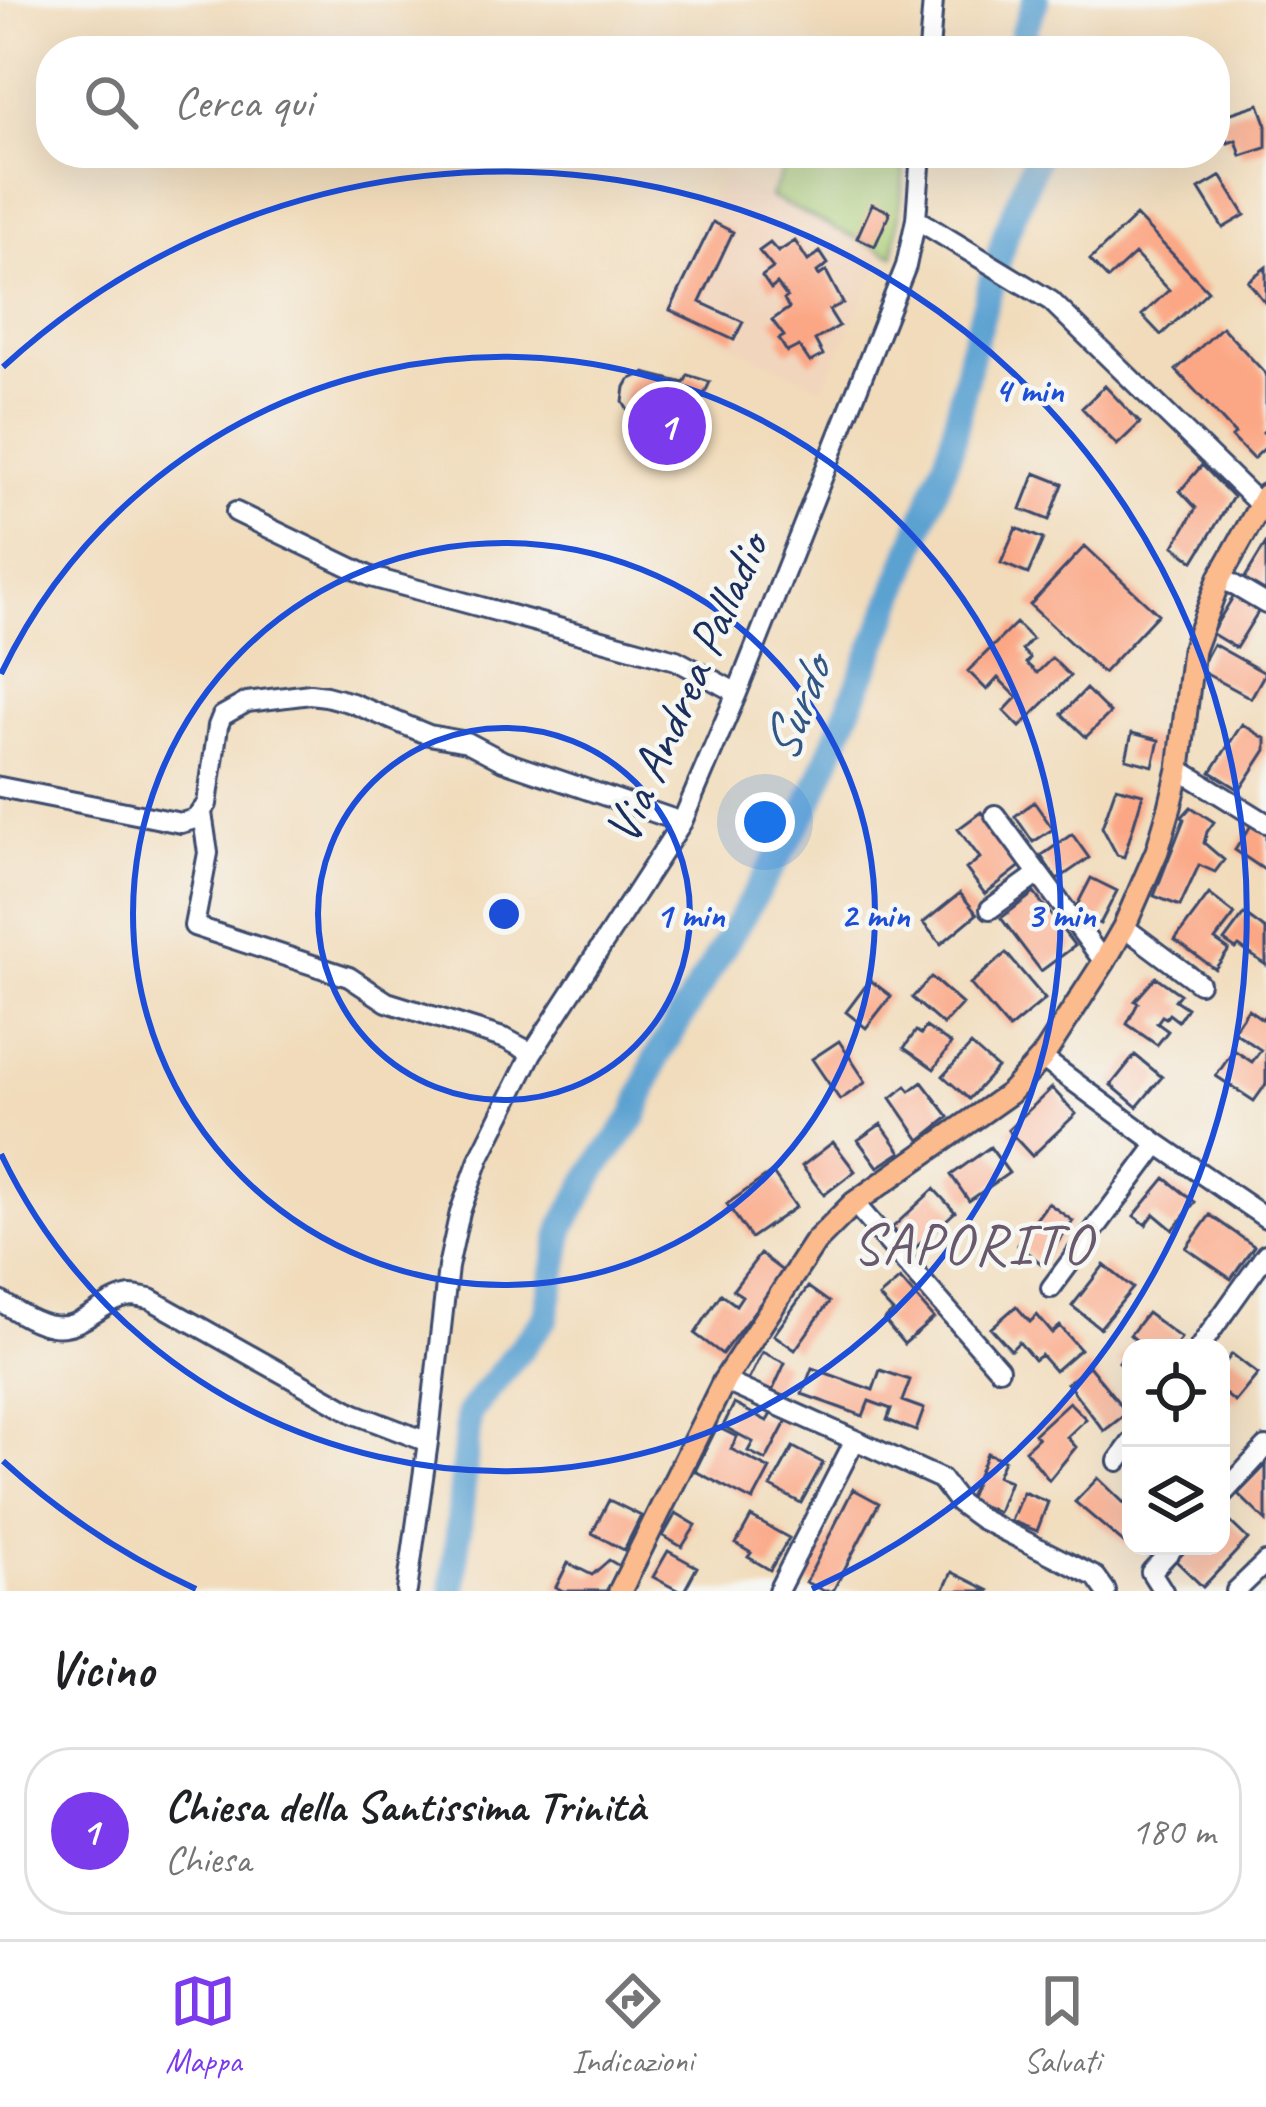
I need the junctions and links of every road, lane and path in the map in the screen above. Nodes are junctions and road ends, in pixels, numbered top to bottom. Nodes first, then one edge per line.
1 (933, 0) edge
2 (930, 36) edge
3 (920, 168) edge
4 (916, 219) junction
5 (1263, 500) edge
6 (236, 512) dead end
7 (1220, 577) junction
8 (1266, 604) edge
9 (737, 693) junction
10 (1179, 769) junction
11 (0, 787) edge
12 (202, 813) junction
13 (995, 815) dead end
14 (682, 822) junction
15 (1266, 823) edge
16 (1038, 874) junction
17 (990, 909) dead end
18 (1124, 927) junction
19 (1105, 962) junction
20 (1199, 983) dead end
21 (532, 1053) junction
22 (1042, 1058) junction
23 (1158, 1144) junction
24 (854, 1203) junction
25 (1266, 1218) edge
26 (1266, 1254) edge
27 (1051, 1288) dead end
28 (0, 1301) edge
29 (1205, 1339) edge
30 (999, 1369) dead end
31 (724, 1381) junction
32 (856, 1440) junction
33 (428, 1442) junction
34 (1128, 1447) edge
35 (1266, 1448) edge
36 (1118, 1461) dead end
37 (1230, 1486) edge
38 (1166, 1555) edge
39 (1266, 1562) edge
40 (406, 1591) edge
41 (620, 1591) edge
42 (778, 1591) edge
43 (1106, 1591) edge
44 (1163, 1591) edge
45 (1236, 1591) edge

1 - 2 street
3 - 4 street, Via Andrea Palladio
4 - 5 street
4 - 9 street, Via Andrea Palladio
5 - 7 main road
6 - 9 street
7 - 8 street
7 - 10 main road
9 - 14 street, Via Andrea Palladio
10 - 15 street
10 - 18 main road
11 - 12 street
12 - 14 street
12 - 21 street
13 - 16 street
14 - 21 street, Via Andrea Palladio
16 - 17 street
16 - 19 street
18 - 19 main road
18 - 20 street
19 - 22 main road
21 - 33 street, Via Andrea Palladio
22 - 23 street
22 - 24 main road
23 - 25 street
23 - 27 street
24 - 30 street
24 - 31 main road
26 - 29 street
28 - 33 street
31 - 32 street
31 - 41 main road
32 - 42 street
32 - 43 street
33 - 40 street, Via Andrea Palladio
34 - 36 street
35 - 37 street
38 - 44 street
39 - 45 street

